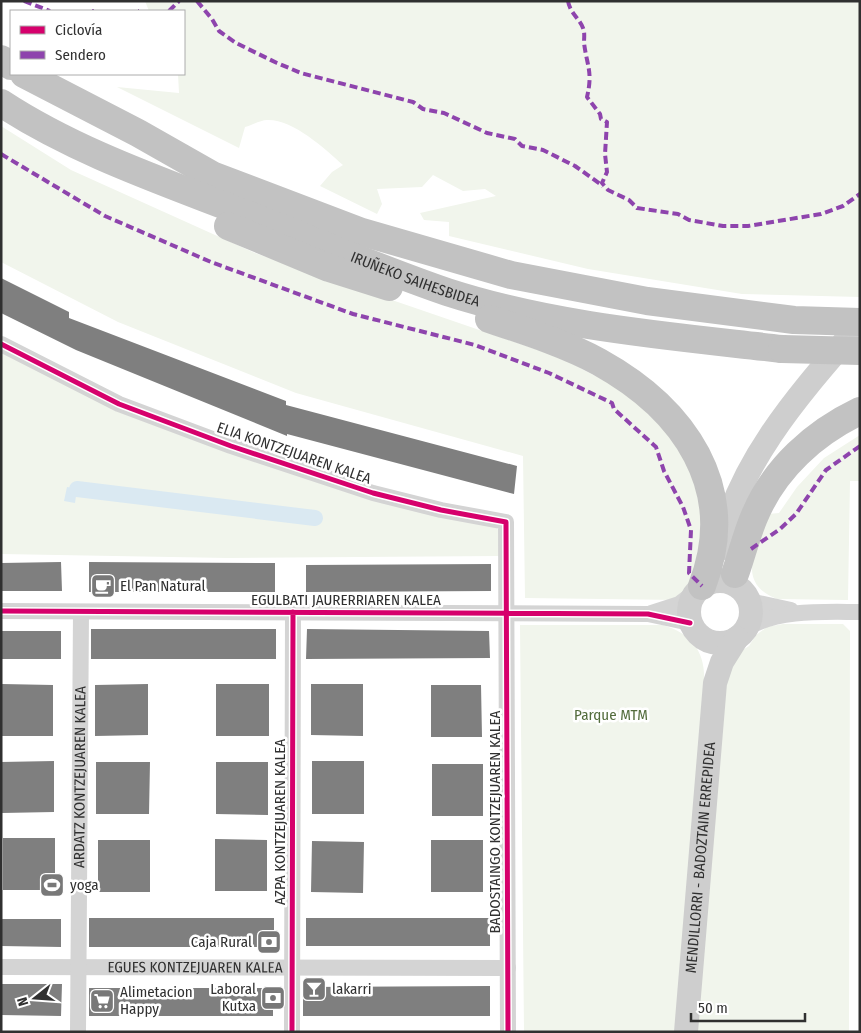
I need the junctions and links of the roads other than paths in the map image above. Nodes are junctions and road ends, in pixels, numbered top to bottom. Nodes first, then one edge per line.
1 (26, 75) edge
2 (50, 75) edge
3 (1, 103) edge
4 (138, 133) junction
5 (123, 166) junction
6 (860, 323) edge
7 (1, 344) edge
8 (860, 351) edge
9 (860, 411) edge
10 (722, 586) junction
11 (1, 612) edge
12 (80, 612) junction
13 (293, 612) junction
14 (508, 612) junction
15 (808, 612) junction
16 (860, 612) edge
17 (648, 614) junction
18 (690, 623) junction
19 (742, 633) junction
20 (709, 642) junction
21 (715, 683) junction
22 (77, 967) junction
23 (291, 967) junction
24 (1, 968) edge
25 (508, 968) junction
26 (78, 1032) edge
27 (292, 1032) edge
28 (508, 1032) edge
29 (686, 1032) edge

1 - 4 highway, IRUÑEKO SAIHESBIDEA
2 - 4 highway
3 - 5 highway, IRUÑEKO SAIHESBIDEA
4 - 6 highway, IRUÑEKO SAIHESBIDEA
5 - 8 highway, IRUÑEKO SAIHESBIDEA, bridge
5 - 10 highway
6 - 10 street
7 - 14 street, ELIA KONTZEJUAREN KALEA
9 - 10 highway
10 - 15 street
10 - 17 street, EGULBATI JAURERRIAREN KALEA
10 - 18 street
10 - 19 street
11 - 12 street, EGULBATI JAURERRIAREN KALEA
12 - 13 street, EGULBATI JAURERRIAREN KALEA
12 - 22 street, ARDATZ KONTZEJUAREN KALEA
13 - 14 street, EGULBATI JAURERRIAREN KALEA
13 - 23 street, AZPA KONTZEJUAREN KALEA
14 - 17 street, EGULBATI JAURERRIAREN KALEA
14 - 25 street, BADOSTAINGO KONTZEJUAREN KALEA
15 - 16 street
15 - 19 street
17 - 18 street, EGULBATI JAURERRIAREN KALEA
18 - 20 street
19 - 20 street
19 - 21 street, MENDILLORRI - BADOZTAIN ERREPIDEA
20 - 21 street, MENDILLORRI - BADOZTAIN ERREPIDEA
21 - 29 street, MENDILLORRI - BADOZTAIN ERREPIDEA
22 - 23 street, EGUES KONTZEJUAREN KALEA
22 - 24 street, EGUES KONTZEJUAREN KALEA
22 - 26 street, ARDATZ KONTZEJUAREN KALEA
23 - 25 street, EGUES KONTZEJUAREN KALEA
23 - 27 street, AZPA KONTZEJUAREN KALEA
25 - 28 street, BADOSTAINGO KONTZEJUAREN KALEA

